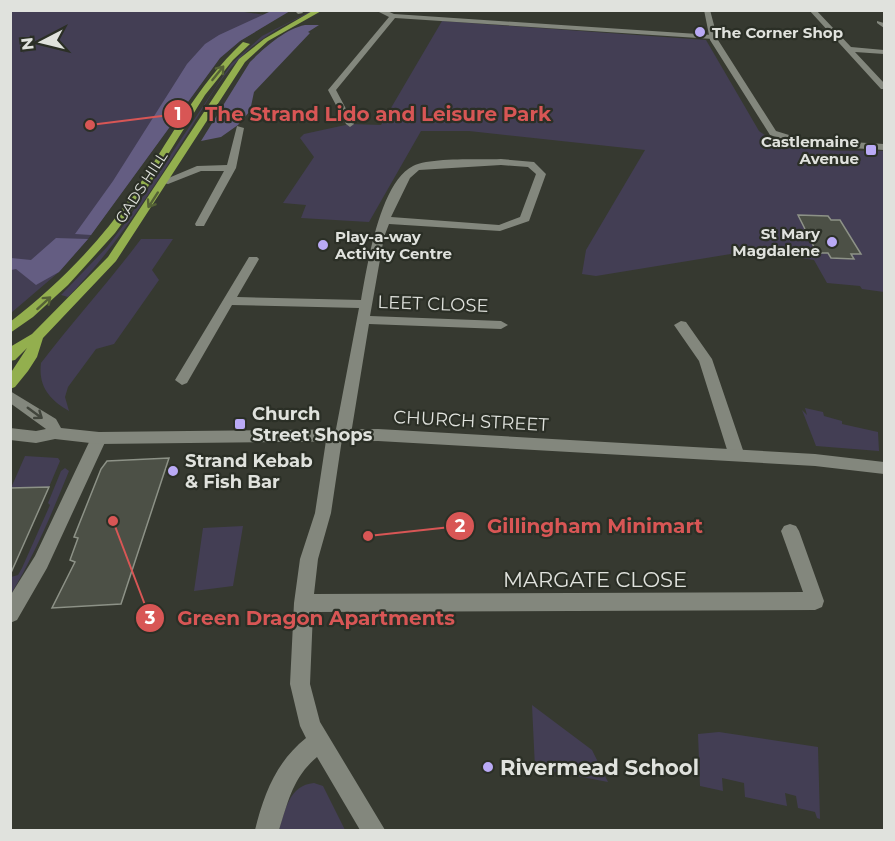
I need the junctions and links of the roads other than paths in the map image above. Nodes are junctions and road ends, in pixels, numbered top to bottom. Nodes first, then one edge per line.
1 (320, 10) edge
2 (378, 10) edge
3 (707, 10) edge
4 (812, 10) edge
5 (301, 11) edge
6 (393, 16) junction
7 (885, 22) edge
8 (885, 26) edge
9 (712, 36) junction
10 (848, 49) junction
11 (885, 51) edge
12 (885, 87) edge
13 (350, 123) dead end
14 (240, 128) dead end
15 (885, 147) edge
16 (182, 154) junction
17 (200, 168) junction
18 (231, 168) junction
19 (164, 182) junction
20 (384, 220) junction
21 (200, 224) dead end
22 (253, 259) dead end
23 (228, 302) junction
24 (365, 304) junction
25 (362, 320) junction
26 (501, 325) dead end
27 (681, 325) dead end
28 (10, 329) edge
29 (37, 337) junction
30 (10, 357) edge
31 (182, 380) dead end
32 (10, 384) edge
33 (11, 395) edge
34 (55, 433) junction
35 (10, 434) edge
36 (339, 434) junction
37 (99, 438) junction
38 (737, 456) junction
39 (885, 468) edge
40 (790, 531) dead end
41 (303, 603) junction
42 (10, 614) edge
43 (320, 742) junction
44 (267, 831) edge
45 (373, 831) edge

1 - 16 main road, GADS HILL
2 - 6 street
3 - 9 street
4 - 10 street
28 -> 5 main road, GADS HILL
6 - 9 street
6 - 13 street
7 - 8 street
9 - 15 street
10 - 11 street
10 - 12 street
14 - 18 street
16 - 17 street
16 - 19 main road, GADS HILL
17 - 18 street
17 - 19 street
18 - 21 street
19 -> 29 main road, GADS HILL
20 - 20 street
20 - 24 street
22 - 23 street
23 - 24 street
23 - 31 street
24 - 25 street
25 - 26 street, LEET CLOSE
25 - 36 street
27 - 38 street
29 - 30 main road, GADS HILL
29 - 32 main road
33 -> 34 street
34 - 35 street, CHURCH STREET
34 - 37 street, CHURCH STREET
36 - 37 street, CHURCH STREET
36 - 38 street, CHURCH STREET
36 - 41 street
37 - 42 street
38 - 39 street, CHURCH STREET
40 - 41 street, MARGATE CLOSE
41 - 43 street
43 - 44 street
43 - 45 street

